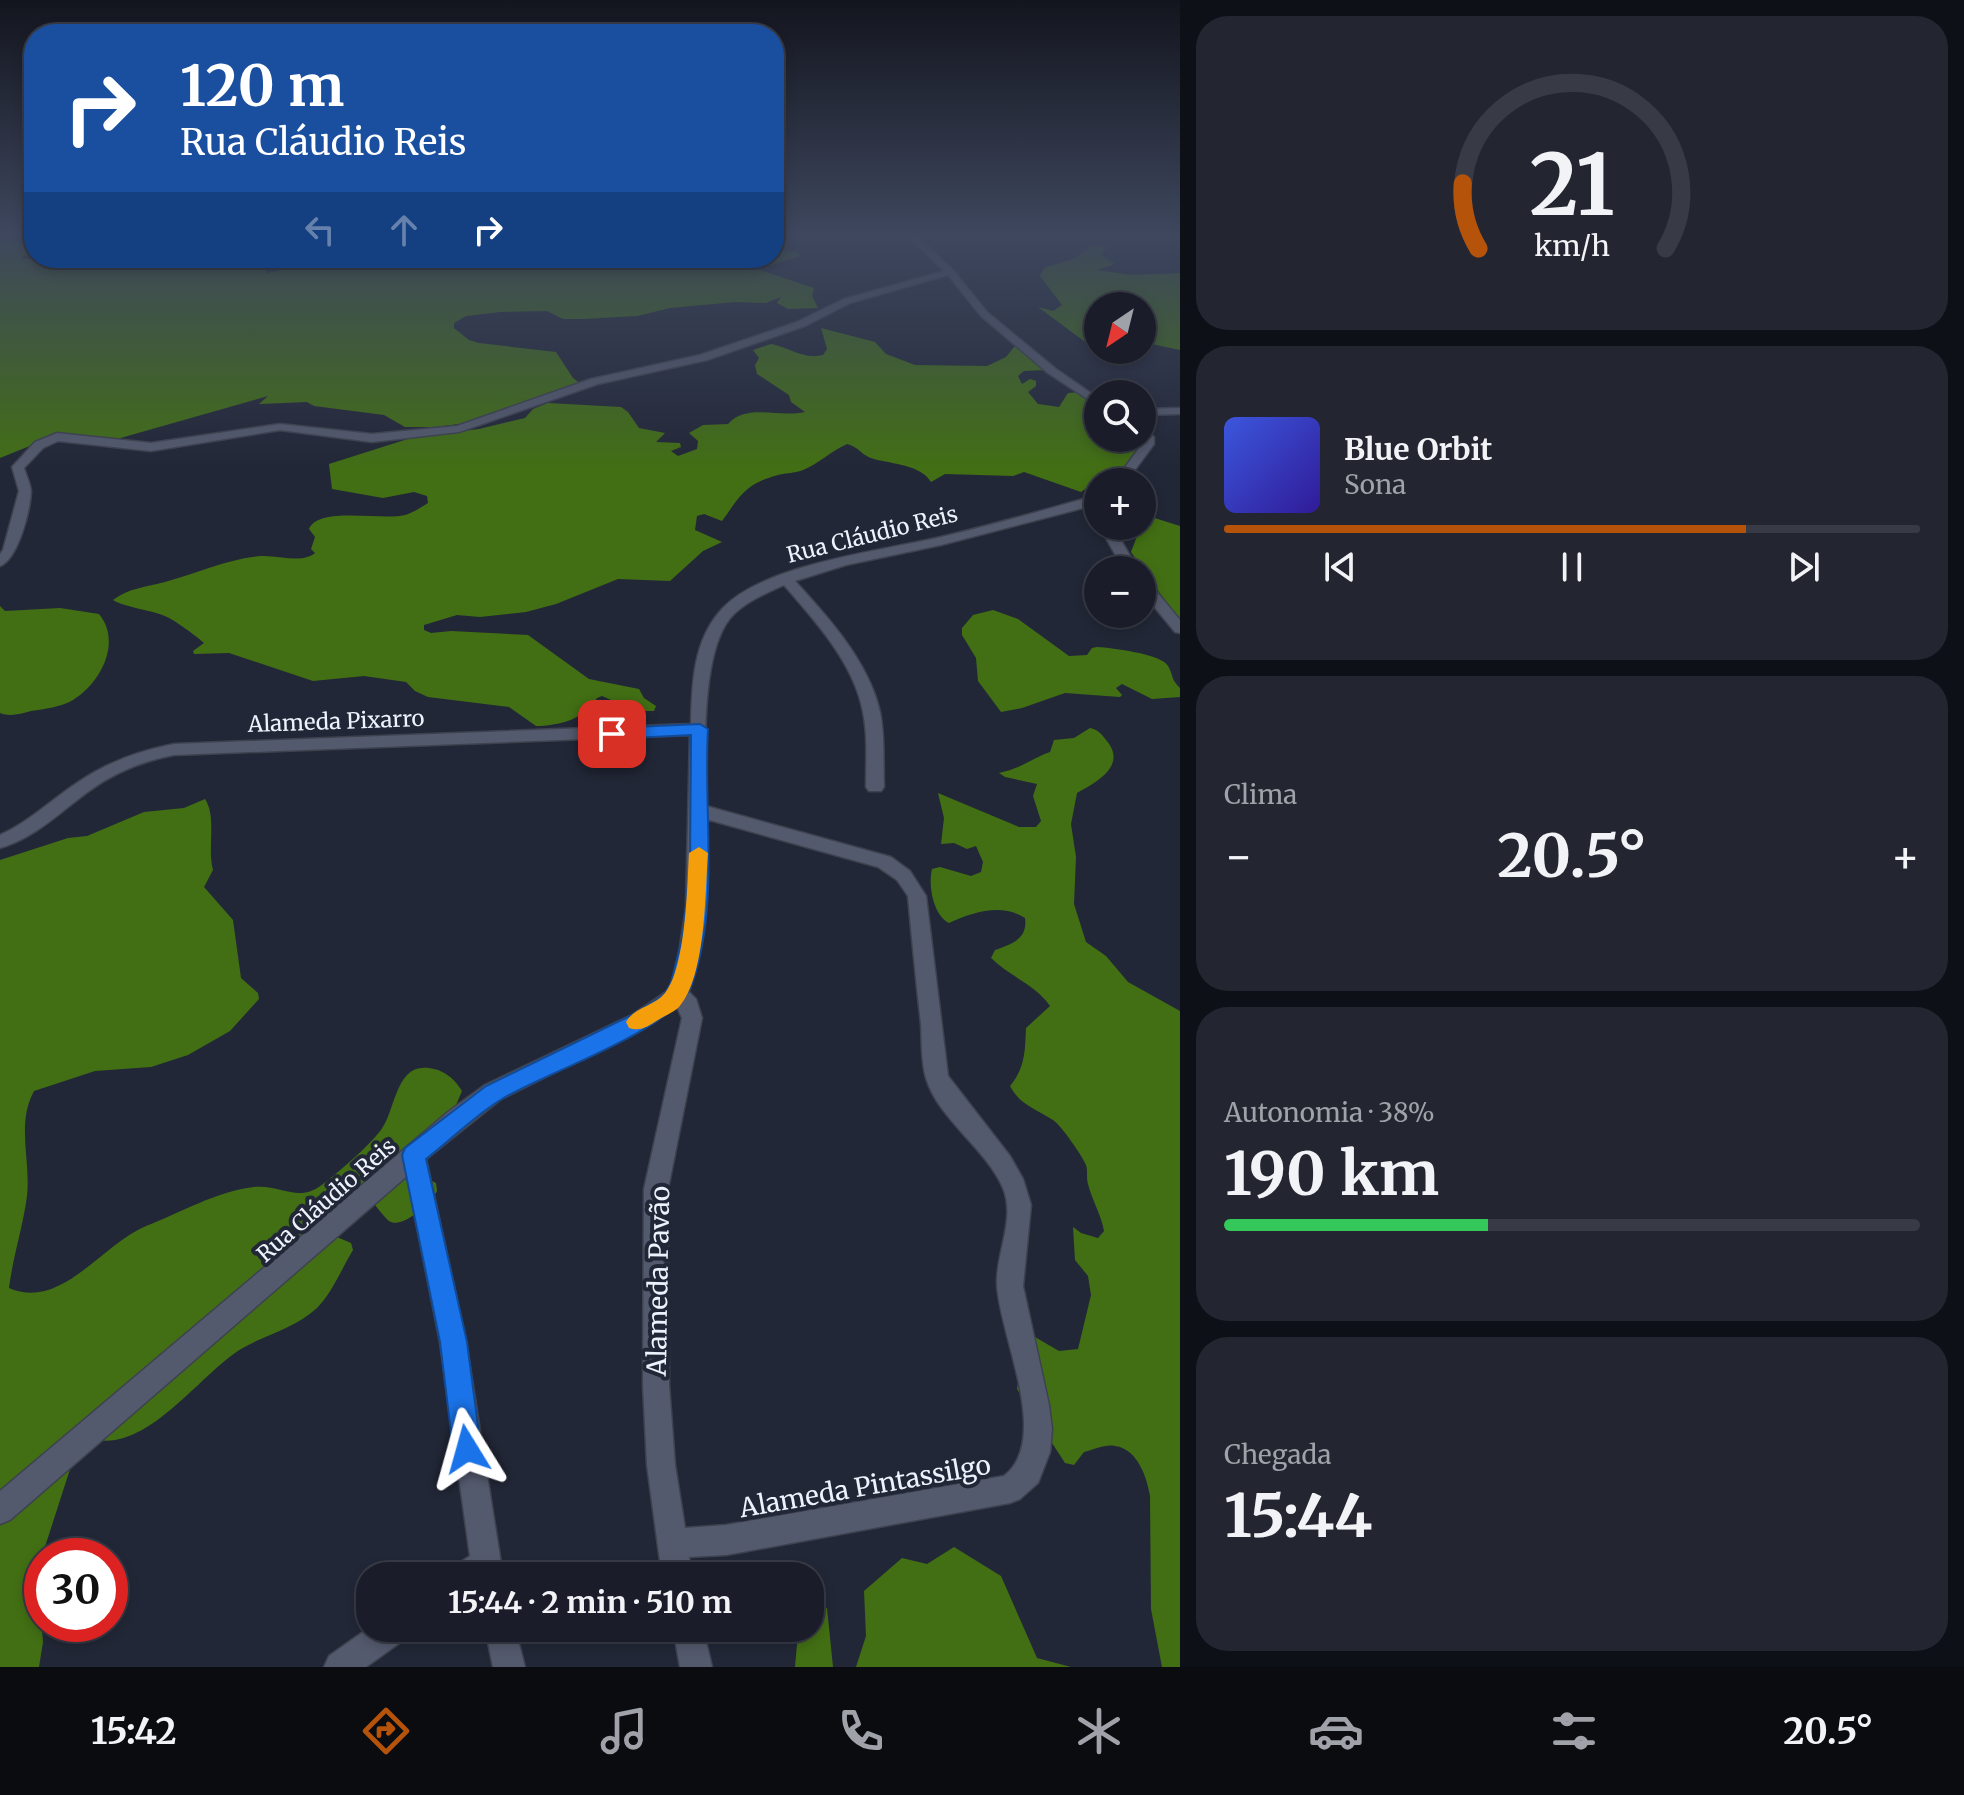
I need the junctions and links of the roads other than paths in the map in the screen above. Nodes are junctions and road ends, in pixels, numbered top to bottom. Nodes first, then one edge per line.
1 (821, 315) edge
2 (987, 315) edge
3 (1084, 395) edge
4 (1180, 411) edge
5 (1156, 412) edge
6 (1084, 507) edge
7 (2, 561) edge
8 (787, 580) junction
9 (1156, 600) edge
10 (1180, 629) edge
11 (700, 729) junction
12 (875, 787) dead end
13 (697, 810) junction
14 (0, 842) edge
15 (678, 995) junction
16 (414, 1155) junction
17 (0, 1510) edge
18 (671, 1544) junction
19 (479, 1562) edge
20 (674, 1562) edge
21 (375, 1642) edge
22 (503, 1642) edge
23 (691, 1642) edge
24 (340, 1667) edge
25 (509, 1667) edge
26 (696, 1667) edge

1 - 7 street
2 - 3 street
4 - 5 street
6 - 8 street, Rua Cláudio Reis
8 - 11 street, Rua Cláudio Reis
8 - 12 street
9 - 10 street
11 - 13 street, Rua Cláudio Reis
11 - 14 street, Alameda Pixarro
13 - 15 street, Rua Cláudio Reis
13 - 18 street, Alameda Pintassilgo
15 - 16 street, Rua Cláudio Reis
15 - 18 street, Alameda Pavão
16 - 17 street, Rua Cláudio Reis
16 - 19 street
18 - 20 street, Alameda Pavão
21 - 24 street
22 - 25 street
23 - 26 street

